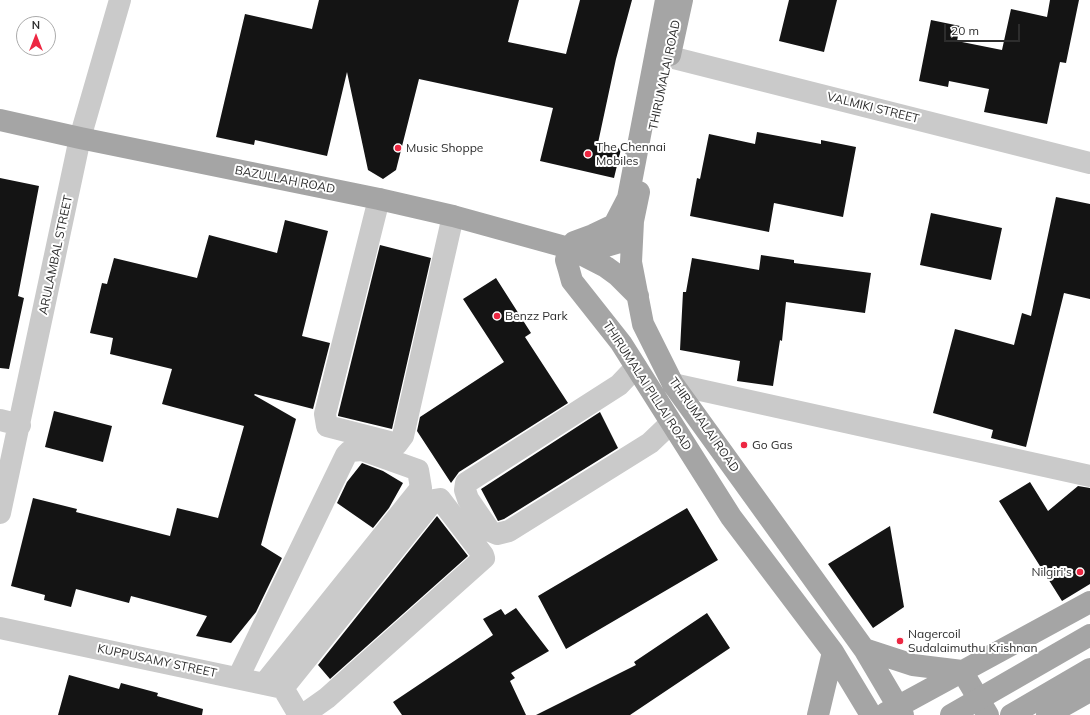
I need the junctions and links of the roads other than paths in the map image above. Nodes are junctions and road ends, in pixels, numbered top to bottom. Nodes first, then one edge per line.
1 (120, 0) edge
2 (666, 0) edge
3 (682, 0) edge
4 (663, 55) junction
5 (0, 120) edge
6 (80, 138) junction
7 (1090, 163) edge
8 (379, 199) junction
9 (453, 216) junction
10 (633, 221) junction
11 (569, 248) junction
12 (638, 296) junction
13 (636, 367) junction
14 (673, 384) junction
15 (10, 422) edge
16 (671, 423) junction
17 (1090, 476) edge
18 (0, 513) edge
19 (1090, 602) edge
20 (0, 628) edge
21 (1090, 635) edge
22 (864, 649) junction
23 (833, 652) junction
24 (1090, 669) edge
25 (962, 671) junction
26 (238, 678) junction
27 (274, 686) junction
28 (1090, 691) edge
29 (895, 712) edge
30 (298, 715) edge
31 (303, 715) edge
32 (818, 715) edge
33 (871, 715) edge
34 (951, 715) edge
35 (988, 715) edge
36 (1011, 715) edge
37 (1048, 715) edge

1 - 6 street, ARULAMBAL STREET
2 - 4 main road
3 - 4 main road, THIRUMALAI ROAD
4 - 7 street, VALMIKI STREET
4 - 10 main road, THIRUMALAI ROAD
4 - 11 main road
5 - 6 main road, BAZULLAH ROAD
6 - 8 main road, BAZULLAH ROAD
6 - 15 street, ARULAMBAL STREET
8 - 9 main road, BAZULLAH ROAD
8 - 9 street
9 - 11 main road, BAZULLAH ROAD
10 - 11 main road
10 - 12 main road, THIRUMALAI ROAD
11 - 12 main road
11 - 13 main road, THIRUMALAI PILLAI ROAD
12 - 14 main road, THIRUMALAI ROAD
13 - 16 main road, THIRUMALAI PILLAI ROAD
13 - 16 street
14 - 17 street
14 - 22 main road, THIRUMALAI ROAD
15 - 18 street, ARULAMBAL STREET
16 - 23 main road, THIRUMALAI PILLAI ROAD
19 - 25 main road
20 - 26 street, KUPPUSAMY STREET
21 - 34 main road, bridge
22 - 25 main road
22 - 29 main road, THIRUMALAI ROAD
23 - 32 main road
23 - 33 main road, THIRUMALAI PILLAI ROAD
24 - 36 main road
25 - 29 main road
25 - 35 main road
26 - 27 street, KUPPUSAMY STREET
26 - 27 street
27 - 30 street
27 - 31 street
28 - 37 main road

